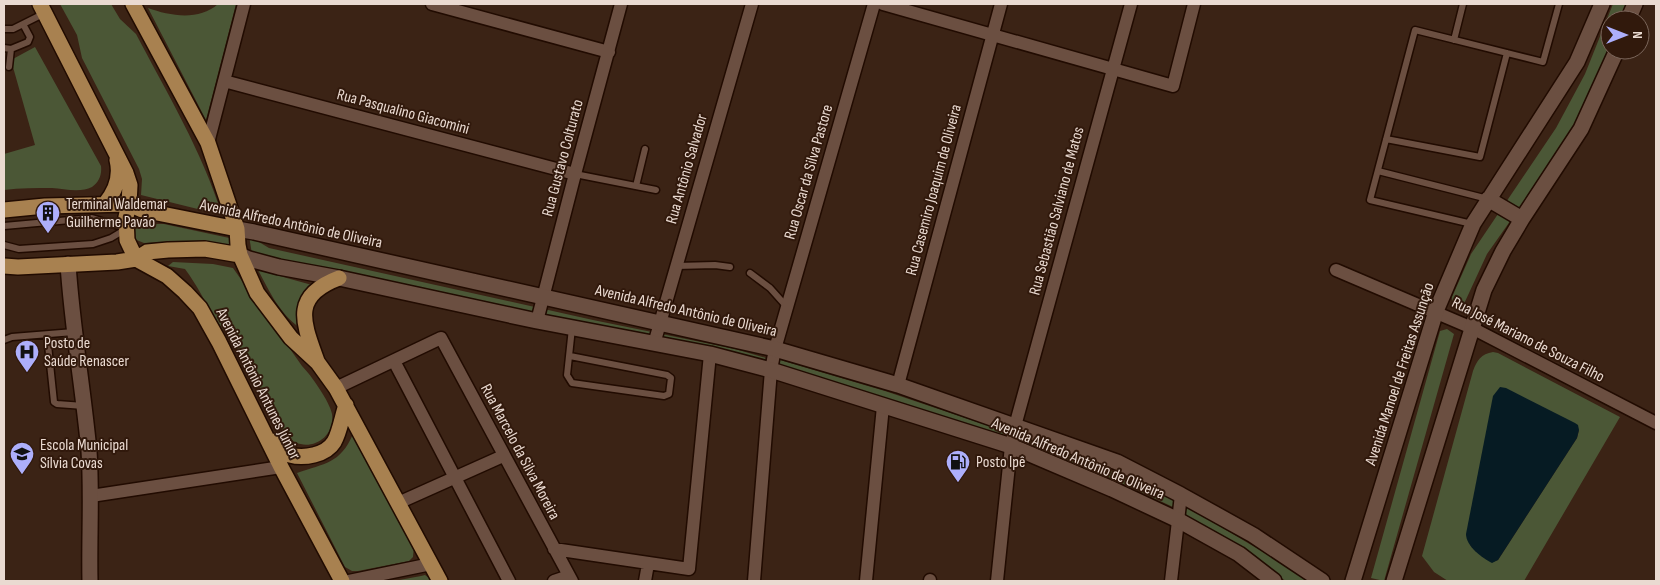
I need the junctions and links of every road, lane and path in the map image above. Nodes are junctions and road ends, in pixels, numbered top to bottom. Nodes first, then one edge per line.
1 (134, 4) edge
2 (244, 4) edge
3 (432, 4) edge
4 (621, 4) edge
5 (752, 4) edge
6 (874, 4) edge
7 (883, 4) edge
8 (1001, 4) edge
9 (1131, 4) edge
10 (1194, 4) edge
11 (1463, 4) edge
12 (1559, 4) edge
13 (1602, 4) edge
14 (45, 9) edge
15 (23, 24) junction
16 (4, 29) edge
17 (992, 35) junction
18 (1454, 40) junction
19 (7, 48) edge
20 (608, 52) junction
21 (1507, 53) junction
22 (1612, 60) edge
23 (9, 67) dead end
24 (1113, 69) junction
25 (224, 82) junction
26 (1386, 139) junction
27 (208, 143) junction
28 (113, 147) junction
29 (645, 149) dead end
30 (1378, 171) junction
31 (575, 174) junction
32 (636, 186) junction
33 (656, 190) dead end
34 (1488, 199) junction
35 (105, 204) junction
36 (129, 204) junction
37 (4, 210) edge
38 (1522, 219) junction
39 (1473, 224) junction
40 (4, 226) edge
41 (127, 228) junction
42 (237, 229) junction
43 (4, 245) edge
44 (240, 255) junction
45 (136, 259) junction
46 (68, 264) junction
47 (4, 266) edge
48 (676, 266) junction
49 (730, 267) dead end
50 (1336, 270) dead end
51 (750, 273) dead end
52 (339, 278) junction
53 (543, 298) junction
54 (787, 307) junction
55 (1436, 311) junction
56 (537, 321) junction
57 (660, 323) junction
58 (572, 328) junction
59 (1472, 328) junction
60 (75, 332) junction
61 (47, 335) junction
62 (4, 340) edge
63 (654, 344) junction
64 (775, 348) junction
65 (710, 354) junction
66 (570, 356) junction
67 (394, 361) junction
68 (318, 363) junction
69 (771, 370) junction
70 (898, 385) junction
71 (336, 388) junction
72 (346, 405) junction
73 (84, 406) junction
74 (883, 406) junction
75 (1653, 421) edge
76 (1015, 426) junction
77 (266, 436) junction
78 (1011, 446) junction
79 (504, 456) junction
80 (281, 467) junction
81 (455, 478) junction
82 (1181, 495) junction
83 (90, 496) junction
84 (398, 503) junction
85 (1178, 520) junction
86 (554, 549) junction
87 (431, 564) junction
88 (648, 564) junction
89 (570, 579) edge
90 (90, 581) edge
91 (342, 581) edge
92 (348, 581) edge
93 (440, 581) edge
94 (509, 581) edge
95 (554, 581) edge
96 (645, 581) edge
97 (754, 581) edge
98 (866, 581) edge
99 (997, 581) edge
100 (1171, 581) edge
101 (1274, 581) edge
102 (1322, 581) edge
103 (1353, 581) edge
104 (1394, 581) edge

1 - 27 main road
2 - 25 street
3 - 20 street
4 - 20 street, Rua Gustavo Colturato
5 - 48 street, Rua Antônio Salvador
6 - 54 street, Rua Oscar da Silva Pastore
7 - 17 street
8 - 17 street, Rua Casemiro Joaquim de Oliveira
9 - 24 street, Rua Sebastião Salviano de Matos
10 - 24 street
11 - 18 lane
12 - 21 lane
13 - 34 main road, Avenida Manoel de Freitas Assunção
14 - 15 lane
14 - 28 main road
15 - 16 lane
15 - 19 lane
17 - 24 street
17 - 70 street, Rua Casemiro Joaquim de Oliveira
18 - 21 lane
18 - 26 lane
19 - 23 lane
20 - 31 street, Rua Gustavo Colturato
21 - 26 lane
22 - 38 main road
24 - 76 street, Rua Sebastião Salviano de Matos
25 - 27 street
25 - 31 street, Rua Pasqualino Giacomini
26 - 30 lane
27 - 42 main road
28 - 35 main road
28 - 36 main road
29 - 32 lane
30 - 34 lane
30 - 39 lane
31 - 32 lane
31 - 53 street, Rua Gustavo Colturato
32 - 33 lane
34 - 38 main road
34 - 39 main road, Avenida Manoel de Freitas Assunção
35 - 36 main road, Avenida Alfredo Antônio de Oliveira
35 - 37 main road, Avenida Alfredo Antônio de Oliveira
36 - 41 main road
36 - 42 main road, Avenida Alfredo Antônio de Oliveira
38 - 59 main road
39 - 55 main road, Avenida Manoel de Freitas Assunção
40 - 41 lane
41 - 43 lane
41 - 45 main road
42 - 44 main road
42 - 53 main road, Avenida Alfredo Antônio de Oliveira
44 - 45 main road, Avenida Alfredo Antônio de Oliveira
44 - 52 main road, Avenida Alfredo Antônio de Oliveira
44 - 68 main road
45 - 46 main road, Avenida Alfredo Antônio de Oliveira
45 - 77 main road, Avenida Antônio Antunes Júnior
46 - 47 main road, Avenida Alfredo Antônio de Oliveira
46 - 60 main road
48 - 49 lane
48 - 57 street, Rua Antônio Salvador
50 - 55 street, Rua José Mariano de Souza Filho
51 - 54 lane
52 - 56 main road, Avenida Alfredo Antônio de Oliveira
52 - 68 main road
53 - 56 street, Rua Gustavo Colturato
53 - 57 main road, Avenida Alfredo Antônio de Oliveira
54 - 64 street, Rua Oscar da Silva Pastore
55 - 59 street, Rua José Mariano de Souza Filho
55 - 103 main road, Avenida Manoel de Freitas Assunção
56 - 58 main road, Avenida Alfredo Antônio de Oliveira
57 - 63 street, Rua Antônio Salvador
57 - 64 main road, Avenida Alfredo Antônio de Oliveira
58 - 63 main road, Avenida Alfredo Antônio de Oliveira
58 - 66 lane
59 - 75 street, Rua José Mariano de Souza Filho
59 - 104 main road
60 - 61 lane
60 - 73 main road
61 - 62 lane
61 - 73 lane
63 - 65 main road, Avenida Alfredo Antônio de Oliveira
64 - 69 street, Rua Oscar da Silva Pastore
64 - 70 main road, Avenida Alfredo Antônio de Oliveira
65 - 69 main road, Avenida Alfredo Antônio de Oliveira
65 - 88 street
66 - 66 lane
67 - 71 street
67 - 79 street, Rua Marcelo da Silva Moreira
67 - 81 street
68 - 71 main road
69 - 74 main road, Avenida Alfredo Antônio de Oliveira
69 - 97 street, Rua Oscar da Silva Pastore
70 - 76 main road, Avenida Alfredo Antônio de Oliveira
71 - 72 main road
72 - 77 main road
72 - 84 main road
73 - 83 main road
74 - 78 main road, Avenida Alfredo Antônio de Oliveira
74 - 98 street
76 - 78 street, Rua Sebastião Salviano de Matos
76 - 82 main road, Avenida Alfredo Antônio de Oliveira
77 - 80 main road, Avenida Antônio Antunes Júnior
78 - 85 main road, Avenida Alfredo Antônio de Oliveira
78 - 99 street, Rua Sebastião Salviano de Matos
79 - 81 street
79 - 86 street, Rua Marcelo da Silva Moreira
80 - 83 street
80 - 91 main road, Avenida Antônio Antunes Júnior
81 - 84 street
81 - 94 street
82 - 85 street
82 - 102 main road, Avenida Alfredo Antônio de Oliveira
83 - 90 main road
84 - 87 main road
85 - 100 street
85 - 101 main road, Avenida Alfredo Antônio de Oliveira
86 - 88 street
86 - 89 street, Rua Marcelo da Silva Moreira
87 - 92 street
87 - 93 main road
88 - 96 street
89 - 95 street

